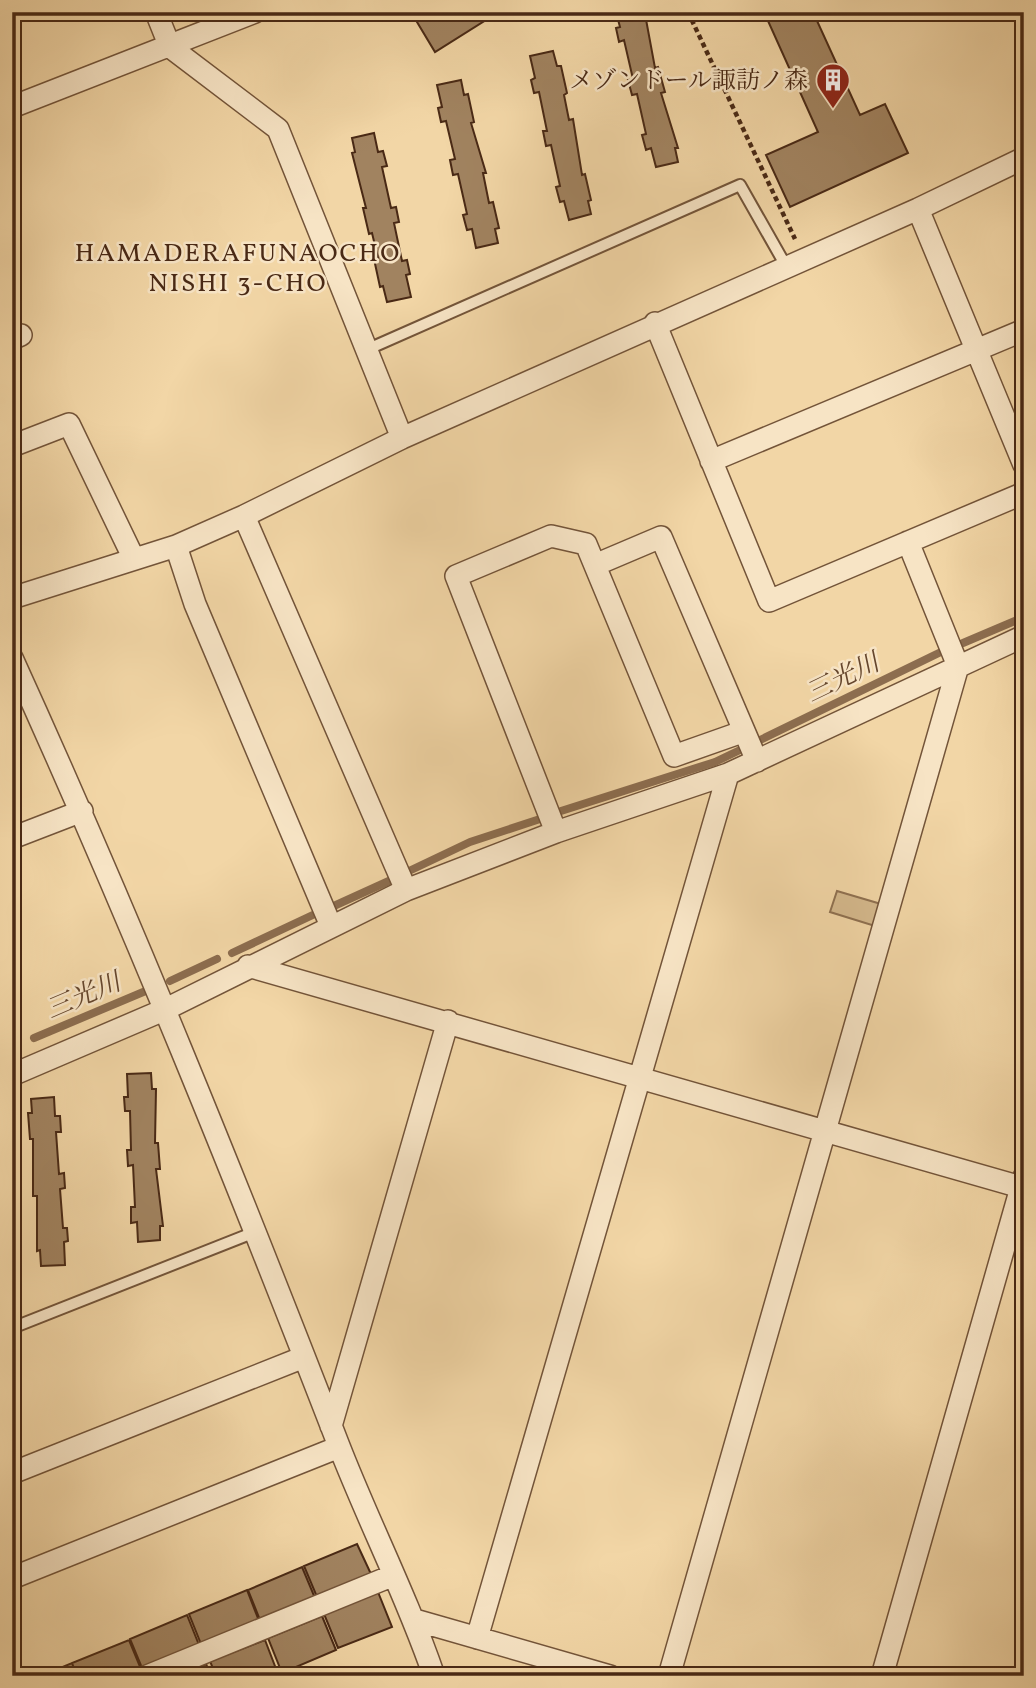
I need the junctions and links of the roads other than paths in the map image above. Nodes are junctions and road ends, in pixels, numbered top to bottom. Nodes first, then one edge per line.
1 (156, 12) edge
2 (255, 12) edge
3 (170, 47) junction
4 (12, 107) edge
5 (1024, 158) edge
6 (918, 209) junction
7 (795, 262) junction
8 (655, 323) junction
9 (1024, 330) edge
10 (366, 349) junction
11 (975, 350) junction
12 (402, 438) junction
13 (12, 446) edge
14 (711, 461) junction
15 (1024, 465) edge
16 (1024, 493) edge
17 (244, 516) junction
18 (908, 542) junction
19 (176, 545) junction
20 (134, 559) junction
21 (595, 565) junction
22 (12, 598) edge
23 (1024, 636) edge
24 (12, 658) edge
25 (956, 661) junction
26 (742, 732) junction
27 (757, 761) junction
28 (728, 774) junction
29 (82, 811) junction
30 (556, 832) junction
31 (12, 838) edge
32 (406, 890) junction
33 (331, 926) junction
34 (248, 966) junction
35 (166, 1009) junction
36 (448, 1021) junction
37 (12, 1075) edge
38 (639, 1076) junction
39 (825, 1130) junction
40 (1023, 1184) edge
41 (255, 1232) junction
42 (12, 1328) edge
43 (304, 1357) junction
44 (331, 1426) junction
45 (339, 1447) junction
46 (12, 1473) edge
47 (394, 1575) junction
48 (12, 1578) edge
49 (415, 1620) junction
50 (477, 1638) junction
51 (147, 1676) edge
52 (434, 1676) edge
53 (610, 1676) edge
54 (669, 1676) edge
55 (882, 1676) edge

1 - 3 street
2 - 3 street
3 - 4 street
3 - 10 street
5 - 6 street
6 - 7 street
6 - 11 street
7 - 8 street
7 - 10 lane
8 - 12 street
8 - 14 street
9 - 11 street
10 - 12 street
11 - 14 street
11 - 15 street
12 - 17 street
13 - 20 street
14 - 18 street
16 - 18 street
17 - 19 street
17 - 32 street
18 - 25 street
19 - 20 street
19 - 33 street
20 - 22 street
21 - 26 street
21 - 26 street
21 - 30 street
23 - 25 street
24 - 29 street
25 - 27 street
25 - 39 street
26 - 27 street
27 - 28 street
28 - 30 street
28 - 38 street
29 - 31 street
29 - 35 street
30 - 32 street
32 - 33 street
33 - 34 street
34 - 35 street
34 - 36 street
35 - 37 street
35 - 41 street
36 - 38 street
36 - 44 street
38 - 39 street
38 - 50 street
39 - 40 street
39 - 54 street
40 - 55 street
41 - 42 lane
41 - 43 street
43 - 44 street
43 - 46 street
44 - 45 street
45 - 47 street
45 - 48 street
47 - 49 street
47 - 51 street
49 - 50 street
49 - 52 street
50 - 53 street

